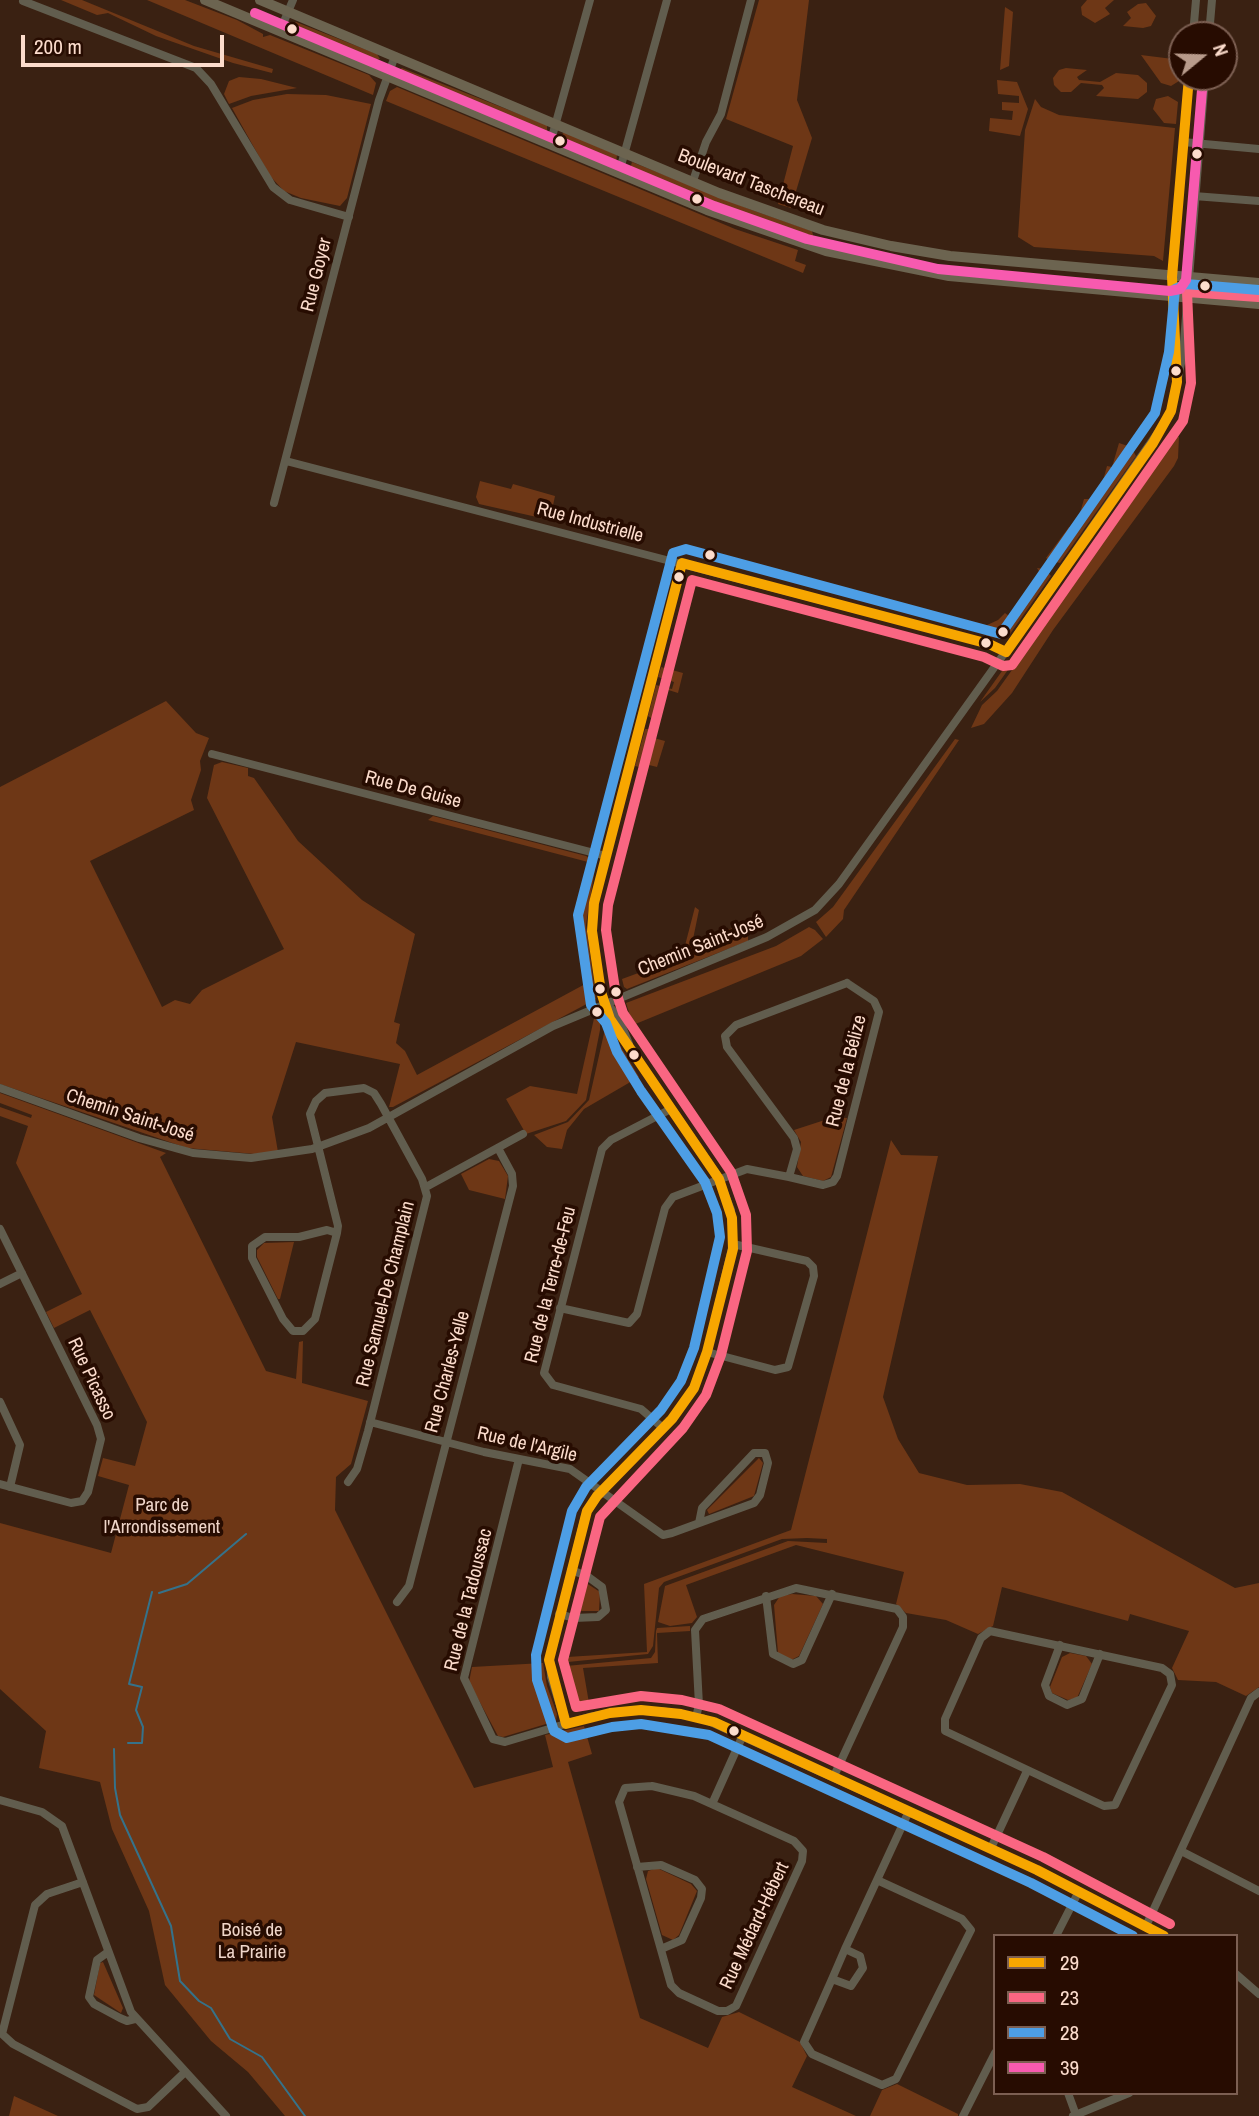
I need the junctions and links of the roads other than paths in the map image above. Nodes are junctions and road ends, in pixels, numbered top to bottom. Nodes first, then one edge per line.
1 (205, 0) edge
2 (260, 0) edge
3 (293, 0) edge
4 (590, 0) edge
5 (667, 0) edge
6 (751, 0) edge
7 (1196, 0) edge
8 (1212, 0) edge
9 (23, 1) edge
10 (288, 12) junction
11 (1194, 21) edge
12 (1210, 21) edge
13 (280, 31) junction
14 (395, 56) junction
15 (387, 76) junction
16 (1188, 91) edge
17 (1204, 91) edge
18 (557, 125) junction
19 (1183, 142) junction
20 (1199, 143) junction
21 (550, 144) junction
22 (1259, 149) edge
23 (626, 154) junction
24 (619, 173) junction
25 (693, 181) junction
26 (1194, 196) junction
27 (1259, 201) edge
28 (349, 217) junction
29 (823, 230) junction
30 (818, 249) junction
31 (939, 255) junction
32 (1059, 267) junction
33 (937, 274) junction
34 (1172, 277) junction
35 (1187, 277) junction
36 (1259, 283) edge
37 (1058, 286) junction
38 (1171, 297) junction
39 (1186, 298) junction
40 (1259, 304) edge
41 (1177, 382) junction
42 (286, 461) junction
43 (274, 503) dead end
44 (682, 563) junction
45 (1006, 652) junction
46 (212, 754) dead end
47 (606, 856) junction
48 (605, 1002) junction
49 (0, 1088) edge
50 (669, 1110) junction
51 (388, 1118) junction
52 (523, 1134) dead end
53 (318, 1148) junction
54 (498, 1148) junction
55 (789, 1177) junction
56 (719, 1179) junction
57 (426, 1187) junction
58 (0, 1229) edge
59 (337, 1233) junction
60 (733, 1244) junction
61 (22, 1273) junction
62 (0, 1284) edge
63 (560, 1308) junction
64 (707, 1352) junction
65 (0, 1402) edge
66 (370, 1422) junction
67 (663, 1428) junction
68 (446, 1442) junction
69 (519, 1459) junction
70 (348, 1482) dead end
71 (0, 1484) edge
72 (10, 1487) junction
73 (603, 1490) junction
74 (699, 1523) junction
75 (572, 1570) junction
76 (832, 1594) junction
77 (766, 1596) junction
78 (397, 1602) dead end
79 (559, 1614) junction
80 (1060, 1645) junction
81 (1100, 1654) junction
82 (1259, 1692) edge
83 (696, 1717) junction
84 (566, 1724) junction
85 (743, 1735) junction
86 (1027, 1771) junction
87 (834, 1776) junction
88 (0, 1800) edge
89 (712, 1804) junction
90 (909, 1811) junction
91 (990, 1848) junction
92 (1181, 1850) junction
93 (637, 1867) junction
94 (877, 1880) junction
95 (83, 1882) junction
96 (1079, 1891) junction
97 (1259, 1891) edge
98 (1146, 1926) junction
99 (1057, 1934) edge
100 (1160, 1934) edge
101 (661, 1949) junction
102 (845, 1949) junction
103 (108, 1952) junction
104 (1238, 1976) edge
105 (832, 1979) junction
106 (1259, 1994) edge
107 (135, 2019) junction
108 (993, 2057) edge
109 (184, 2073) junction
110 (1069, 2095) edge
111 (1122, 2095) edge
112 (1075, 2115) edge
113 (226, 2116) edge
114 (963, 2116) edge

1 - 13 main road, Boulevard Taschereau
2 - 10 main road, Boulevard Taschereau
3 - 10 street
4 - 18 street
5 - 23 street
6 - 25 street
7 - 11 street
8 - 12 street
9 - 28 street
10 - 13 street
10 - 14 main road, Boulevard Taschereau
13 - 15 main road, Boulevard Taschereau
14 - 15 street, Rue Goyer
14 - 18 main road, Boulevard Taschereau
15 - 21 main road, Boulevard Taschereau
15 - 28 street, Rue Goyer
16 - 19 street, Chemin Saint-José
17 - 20 street, Chemin Saint-José
18 - 21 street
18 - 23 main road, Boulevard Taschereau
19 - 20 street
19 - 34 street, Chemin Saint-José
20 - 22 street
20 - 26 street, Chemin Saint-José
21 - 24 main road, Boulevard Taschereau
23 - 24 street
23 - 25 main road, Boulevard Taschereau
24 - 30 main road, Boulevard Taschereau
25 - 29 main road, Boulevard Taschereau
26 - 27 street
26 - 35 street, Chemin Saint-José
28 - 42 street, Rue Goyer
29 - 30 main road
29 - 31 main road, Boulevard Taschereau
30 - 33 main road, Boulevard Taschereau
31 - 32 main road, Boulevard Taschereau
31 - 33 main road
32 - 34 main road, Boulevard Taschereau
32 - 37 main road
33 - 37 main road, Boulevard Taschereau
34 - 35 main road, Boulevard Taschereau
34 - 38 street, Chemin Saint-José
35 - 36 main road, Boulevard Taschereau
35 - 39 street, Chemin Saint-José
37 - 38 main road, Boulevard Taschereau
38 - 39 main road, Boulevard Taschereau
38 - 41 street, Chemin Saint-José
39 - 40 main road, Boulevard Taschereau
39 - 41 street, Chemin Saint-José
41 - 45 street, Chemin Saint-José
42 - 43 street, Rue Goyer
42 - 44 street, Rue Industrielle
44 - 45 street, Rue Industrielle
44 - 47 street
45 - 48 street, Chemin Saint-José
46 - 47 street, Rue De Guise
47 - 48 street
48 - 50 street
48 - 51 street, Chemin Saint-José
49 - 53 street, Chemin Saint-José
50 - 56 street
50 - 63 street, Rue de la Terre-de-Feu
51 - 53 street, Chemin Saint-José
51 - 53 street, Rue Samuel-De Champlain
51 - 57 street, Rue Samuel-De Champlain
52 - 54 street
53 - 59 street
54 - 57 street
54 - 68 street, Rue Charles-Yelle
55 - 55 street, Rue de la Bélize
55 - 56 street, Rue de la Bélize
56 - 60 street
56 - 63 street, Rue de la Bélize
57 - 66 street, Rue Samuel-De Champlain
58 - 61 street, Rue Picasso
59 - 59 street
60 - 64 street
60 - 64 street
61 - 62 street
61 - 72 street, Rue Picasso
63 - 67 street, Rue de la Terre-de-Feu
64 - 67 street
65 - 72 street
66 - 68 street, Rue de l'Argile
66 - 70 street, Rue Samuel-De Champlain
67 - 73 street
68 - 69 street, Rue de l'Argile
68 - 78 street, Rue Charles-Yelle
69 - 73 street, Rue de l'Argile
69 - 84 street, Rue de la Tadoussac
71 - 72 street, Rue Picasso
73 - 74 street, Rue de l'Argile
73 - 75 street
74 - 74 street, Rue de l'Argile
75 - 79 street
75 - 79 street
76 - 77 street
76 - 77 street
76 - 87 street
77 - 83 street
79 - 84 street
80 - 81 street
80 - 81 street
80 - 86 street
81 - 86 street
82 - 92 street
83 - 84 street
83 - 85 street
85 - 87 street
85 - 89 street
86 - 91 street
87 - 90 street
88 - 95 street
89 - 93 street, Rue Médard-Hébert
89 - 101 street, Rue Médard-Hébert
90 - 91 street
90 - 94 street
91 - 96 street
92 - 97 street
92 - 98 street
93 - 101 street, Rue Médard-Hébert
93 - 101 street
94 - 102 street
94 - 105 street
95 - 103 street
95 - 109 street
96 - 98 street
96 - 99 street
98 - 100 street
102 - 105 street
102 - 105 street
103 - 107 street
103 - 107 street
104 - 106 street
107 - 109 street
108 - 114 street
109 - 113 street
110 - 112 street
111 - 112 street

